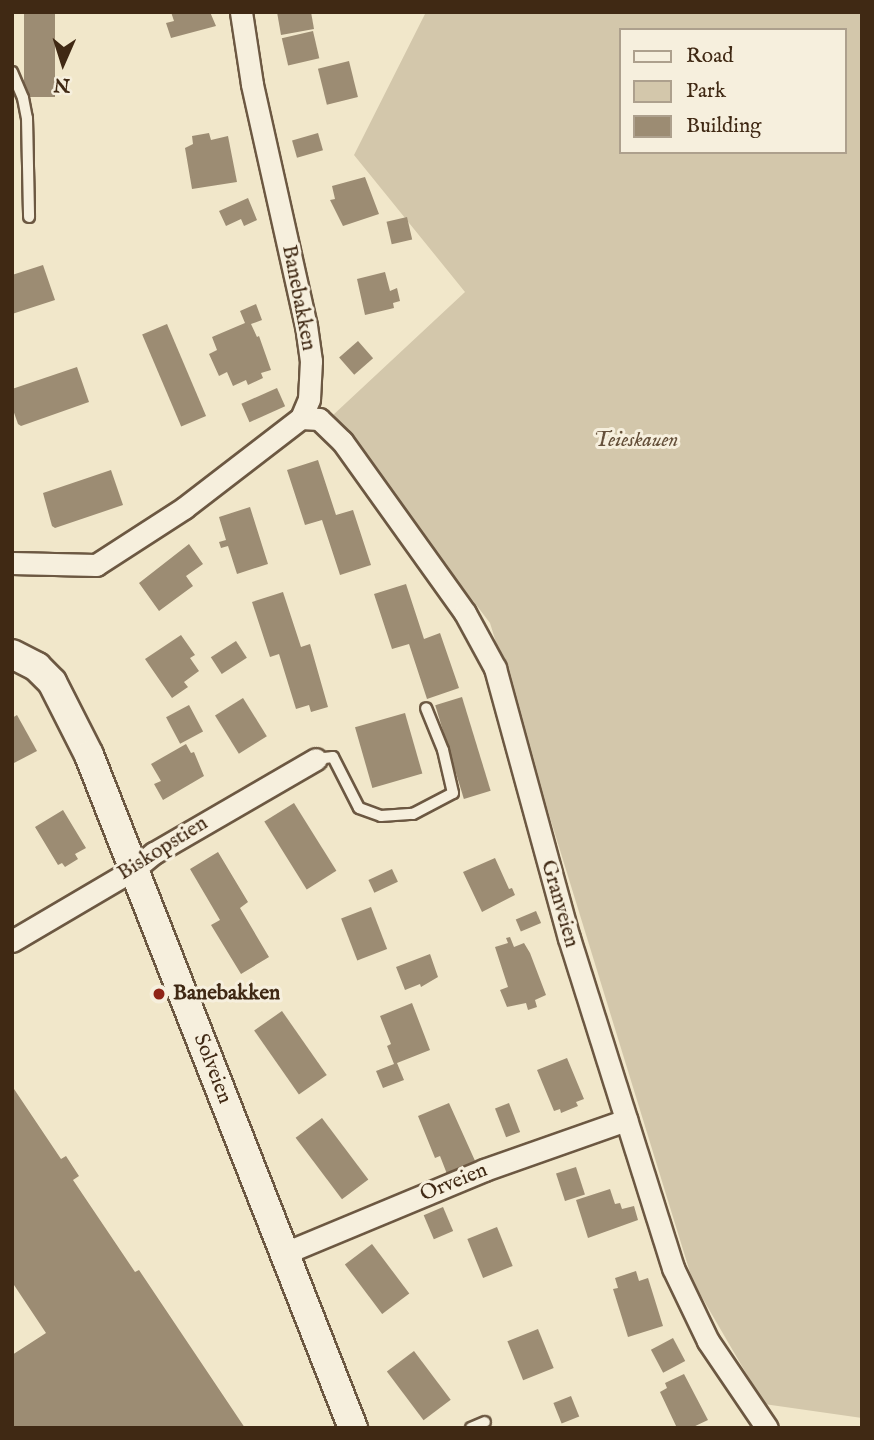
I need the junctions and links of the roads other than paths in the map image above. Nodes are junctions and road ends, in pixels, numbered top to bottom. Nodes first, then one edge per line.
1 (241, 12) edge
2 (12, 72) edge
3 (29, 217) dead end
4 (302, 418) junction
5 (12, 563) edge
6 (12, 654) edge
7 (426, 708) dead end
8 (316, 759) joint
9 (134, 869) junction
10 (12, 941) edge
11 (626, 1120) junction
12 (285, 1253) junction
13 (485, 1422) dead end
14 (353, 1428) edge
15 (471, 1428) edge
16 (767, 1428) edge

1 - 4 street, Banebakken
2 - 3 lane
4 - 5 street
4 - 11 street, Granveien
6 - 9 main road, Solveien
7 - 8 lane
8 - 9 street, Biskopstien
9 - 10 street, Biskopstien
9 - 12 main road, Solveien
11 - 12 street, Orveien
11 - 16 street, Granveien
12 - 14 main road, Solveien
13 - 15 lane

